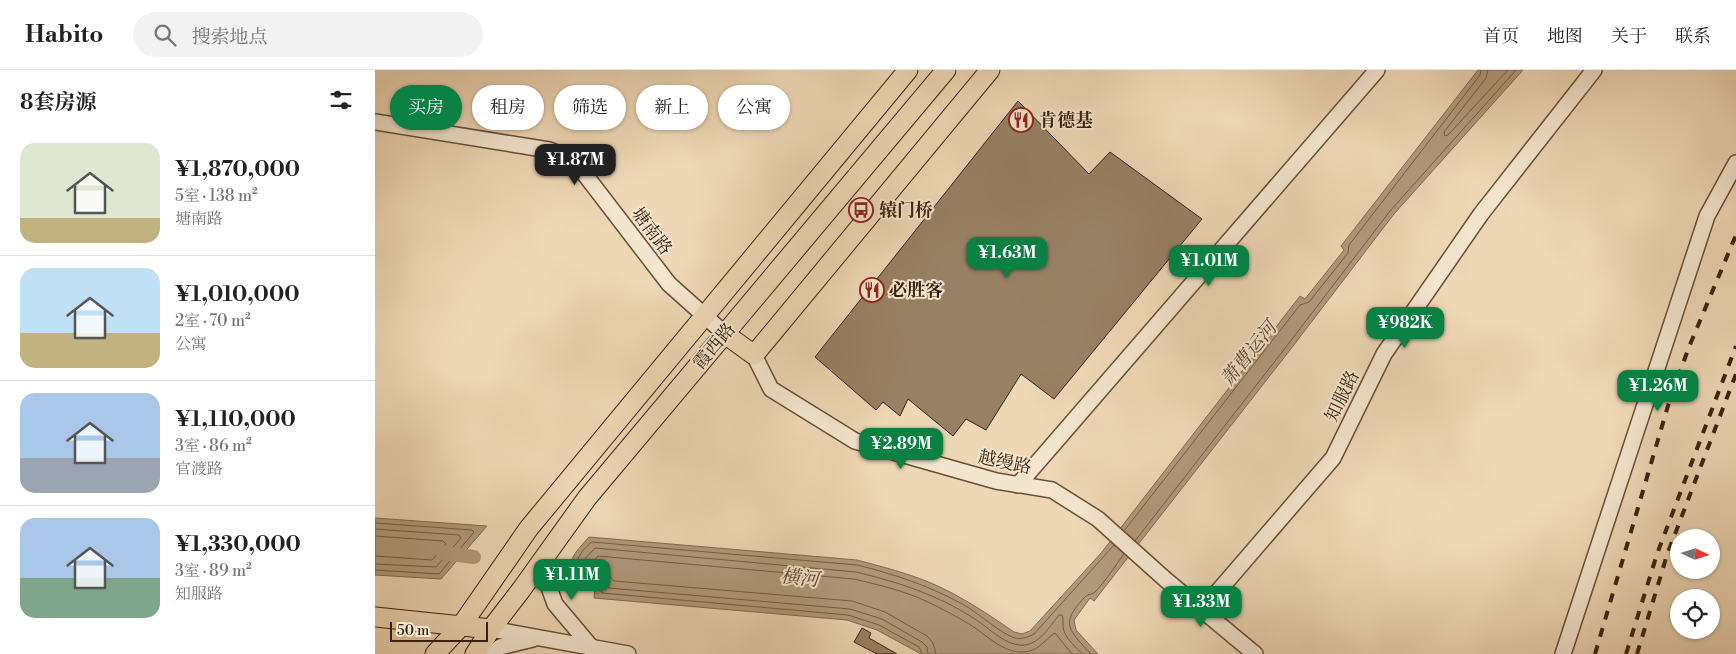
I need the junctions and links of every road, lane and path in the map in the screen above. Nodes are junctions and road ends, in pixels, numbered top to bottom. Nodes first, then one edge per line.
1 (908, 70) edge
2 (946, 70) edge
3 (990, 70) edge
4 (1377, 70) edge
5 (1595, 70) edge
6 (375, 122) edge
7 (1736, 163) edge
8 (704, 316) junction
9 (725, 334) junction
10 (754, 356) junction
11 (1018, 484) junction
12 (545, 555) junction
13 (1202, 610) junction
14 (375, 617) edge
15 (461, 626) junction
16 (491, 629) junction
17 (539, 638) junction
18 (592, 648) junction
19 (435, 654) edge
20 (475, 654) edge
21 (493, 654) edge
22 (628, 654) edge
23 (1255, 654) edge
24 (1563, 654) edge

1 - 8 main road, 霞西路
2 - 9 main road, 霞西路
3 - 10 main road
4 - 11 street
5 - 13 street, 知服路
6 - 8 street, 塘南路
7 - 24 street
8 - 9 street, 塘南路
8 - 15 main road, 霞西路
9 - 10 main road
9 - 12 main road, 霞西路
10 - 11 street, 越缦路
11 - 13 street, 越缦路
12 - 16 main road, 霞西路
12 - 18 street
13 - 23 street, 越缦路
14 - 15 main road
15 - 16 main road
15 - 19 main road, 霞西路
16 - 17 street
16 - 20 main road, 霞西路
17 - 18 street
17 - 21 street
18 - 22 street

